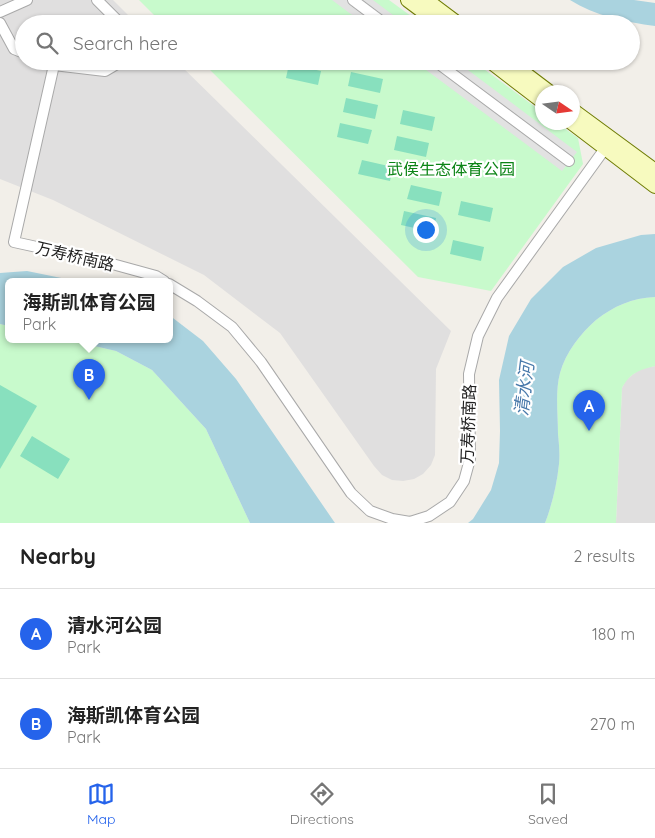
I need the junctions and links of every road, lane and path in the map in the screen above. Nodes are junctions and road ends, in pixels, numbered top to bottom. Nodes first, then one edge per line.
1 (27, 0) edge
2 (97, 0) edge
3 (353, 0) edge
4 (408, 0) edge
5 (426, 0) edge
6 (0, 12) edge
7 (113, 15) edge
8 (373, 15) edge
9 (428, 15) edge
10 (446, 15) edge
11 (0, 23) edge
12 (15, 49) edge
13 (53, 70) edge
14 (447, 70) edge
15 (502, 70) edge
16 (520, 70) edge
17 (540, 85) edge
18 (535, 96) edge
19 (580, 118) edge
20 (580, 127) edge
21 (608, 144) junction
22 (569, 161) dead end
23 (655, 171) edge
24 (655, 186) edge
25 (159, 278) edge
26 (173, 286) edge

1 - 6 street
2 - 7 street
3 - 8 street
4 - 9 street
5 - 10 street
11 - 12 street
13 - 25 street, 万寿桥南路
14 - 22 street
15 - 18 street
16 - 17 street
19 - 21 street
20 - 21 street
21 - 23 street
21 - 24 street
21 - 26 street, 万寿桥南路

